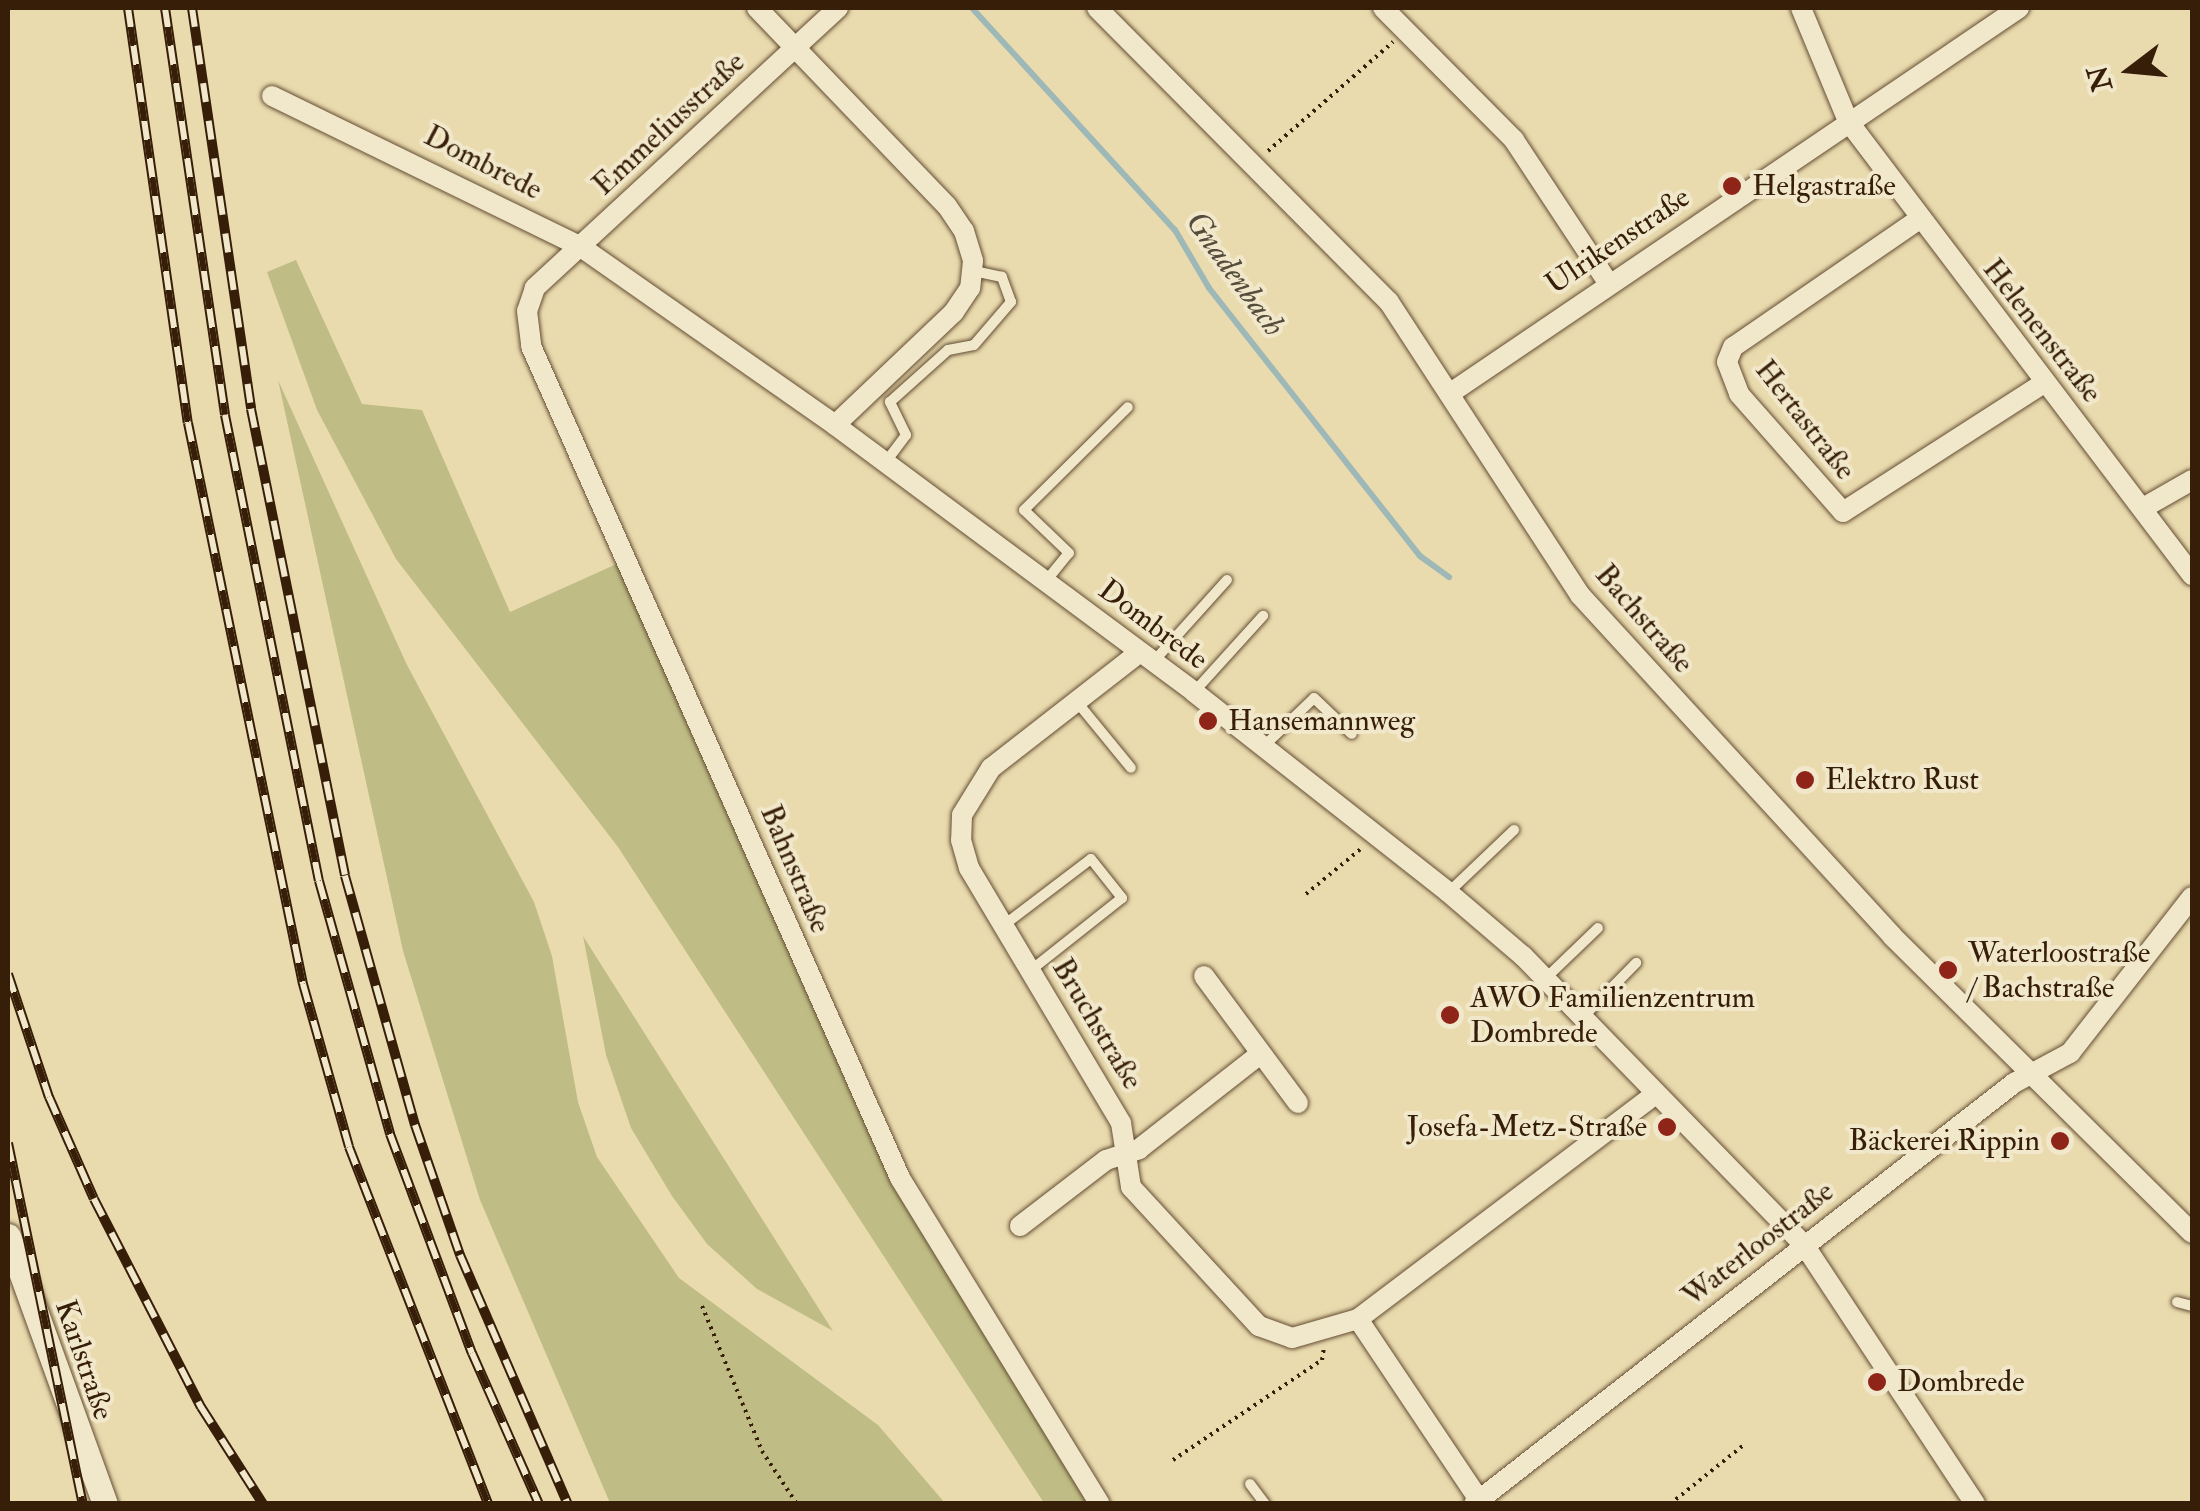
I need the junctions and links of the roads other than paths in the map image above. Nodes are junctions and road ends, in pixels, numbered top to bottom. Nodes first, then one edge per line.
1 (757, 8) edge
2 (838, 8) edge
3 (1098, 8) edge
4 (1383, 8) edge
5 (1801, 8) edge
6 (2019, 8) edge
7 (798, 44) junction
8 (272, 96) dead end
9 (1848, 121) junction
10 (1918, 220) junction
11 (581, 247) junction
12 (972, 270) junction
13 (1609, 284) junction
14 (932, 334) junction
15 (948, 350) junction
16 (2044, 383) junction
17 (1452, 392) junction
18 (882, 395) junction
19 (1128, 407) dead end
20 (835, 425) junction
21 (885, 463) junction
22 (2192, 480) edge
23 (2142, 508) junction
24 (2192, 575) edge
25 (1227, 580) dead end
26 (1045, 582) junction
27 (1263, 616) dead end
28 (1146, 657) junction
29 (1194, 692) junction
30 (1077, 702) junction
31 (1352, 734) dead end
32 (1264, 746) junction
33 (1132, 768) dead end
34 (1514, 830) dead end
35 (1448, 892) junction
36 (2192, 897) edge
37 (1003, 926) junction
38 (1598, 928) dead end
39 (1636, 963) dead end
40 (1030, 971) junction
41 (1204, 976) dead end
42 (1545, 979) junction
43 (1582, 1018) junction
44 (1260, 1054) junction
45 (2034, 1078) junction
46 (1655, 1094) junction
47 (1298, 1103) dead end
48 (1126, 1153) junction
49 (1020, 1226) dead end
50 (2192, 1233) edge
51 (8, 1236) edge
52 (1805, 1246) junction
53 (13, 1271) edge
54 (2177, 1302) dead end
55 (2192, 1306) edge
56 (1358, 1320) junction
57 (1250, 1484) dead end
58 (1478, 1502) edge
59 (105, 1504) edge
60 (1100, 1504) edge
61 (1265, 1504) edge
62 (1975, 1504) edge

1 - 7 street
2 - 7 street, Emmeliusstraße
3 - 17 street, Bachstraße
4 - 13 street
5 - 9 street, Helenenstraße
6 - 9 street, Ulrikenstraße
7 - 11 street, Emmeliusstraße
7 - 12 street
8 - 11 street, Dombrede
9 - 10 street, Helenenstraße
9 - 13 street, Ulrikenstraße
10 - 16 street, Helenenstraße
10 - 16 street, Hertastraße
11 - 20 street, Dombrede
11 - 60 street, Bahnstraße
12 - 14 street
12 - 15 lane
13 - 17 street, Ulrikenstraße
14 - 15 lane
14 - 18 street
15 - 18 lane
16 - 23 street, Helenenstraße
17 - 45 street, Bachstraße
18 - 20 street
18 - 21 lane
19 - 26 lane
20 - 21 street, Dombrede
21 - 26 street, Dombrede
22 - 23 street
23 - 24 street, Helenenstraße
25 - 28 lane
26 - 28 street, Dombrede
27 - 29 lane
28 - 29 street, Dombrede
28 - 30 street, Bruchstraße
29 - 32 street, Dombrede
30 - 33 lane
30 - 37 street, Bruchstraße
31 - 32 lane
32 - 35 street, Dombrede
34 - 35 lane
35 - 42 street, Dombrede
36 - 45 street, Waterloostraße
37 - 40 street, Bruchstraße
37 - 40 lane
38 - 42 lane
39 - 43 lane
40 - 48 street, Bruchstraße
41 - 44 street
42 - 43 street, Dombrede
43 - 46 street, Dombrede
44 - 47 street
44 - 48 street
45 - 50 street, Bachstraße
45 - 52 street, Waterloostraße
46 - 52 street, Dombrede
46 - 56 street
48 - 49 street
48 - 56 street, Bruchstraße
51 - 53 street, Karlstraße
52 - 58 street, Waterloostraße
52 - 62 street, Dombrede
53 - 59 street, Karlstraße
54 - 55 lane
56 - 58 street
57 - 61 lane

